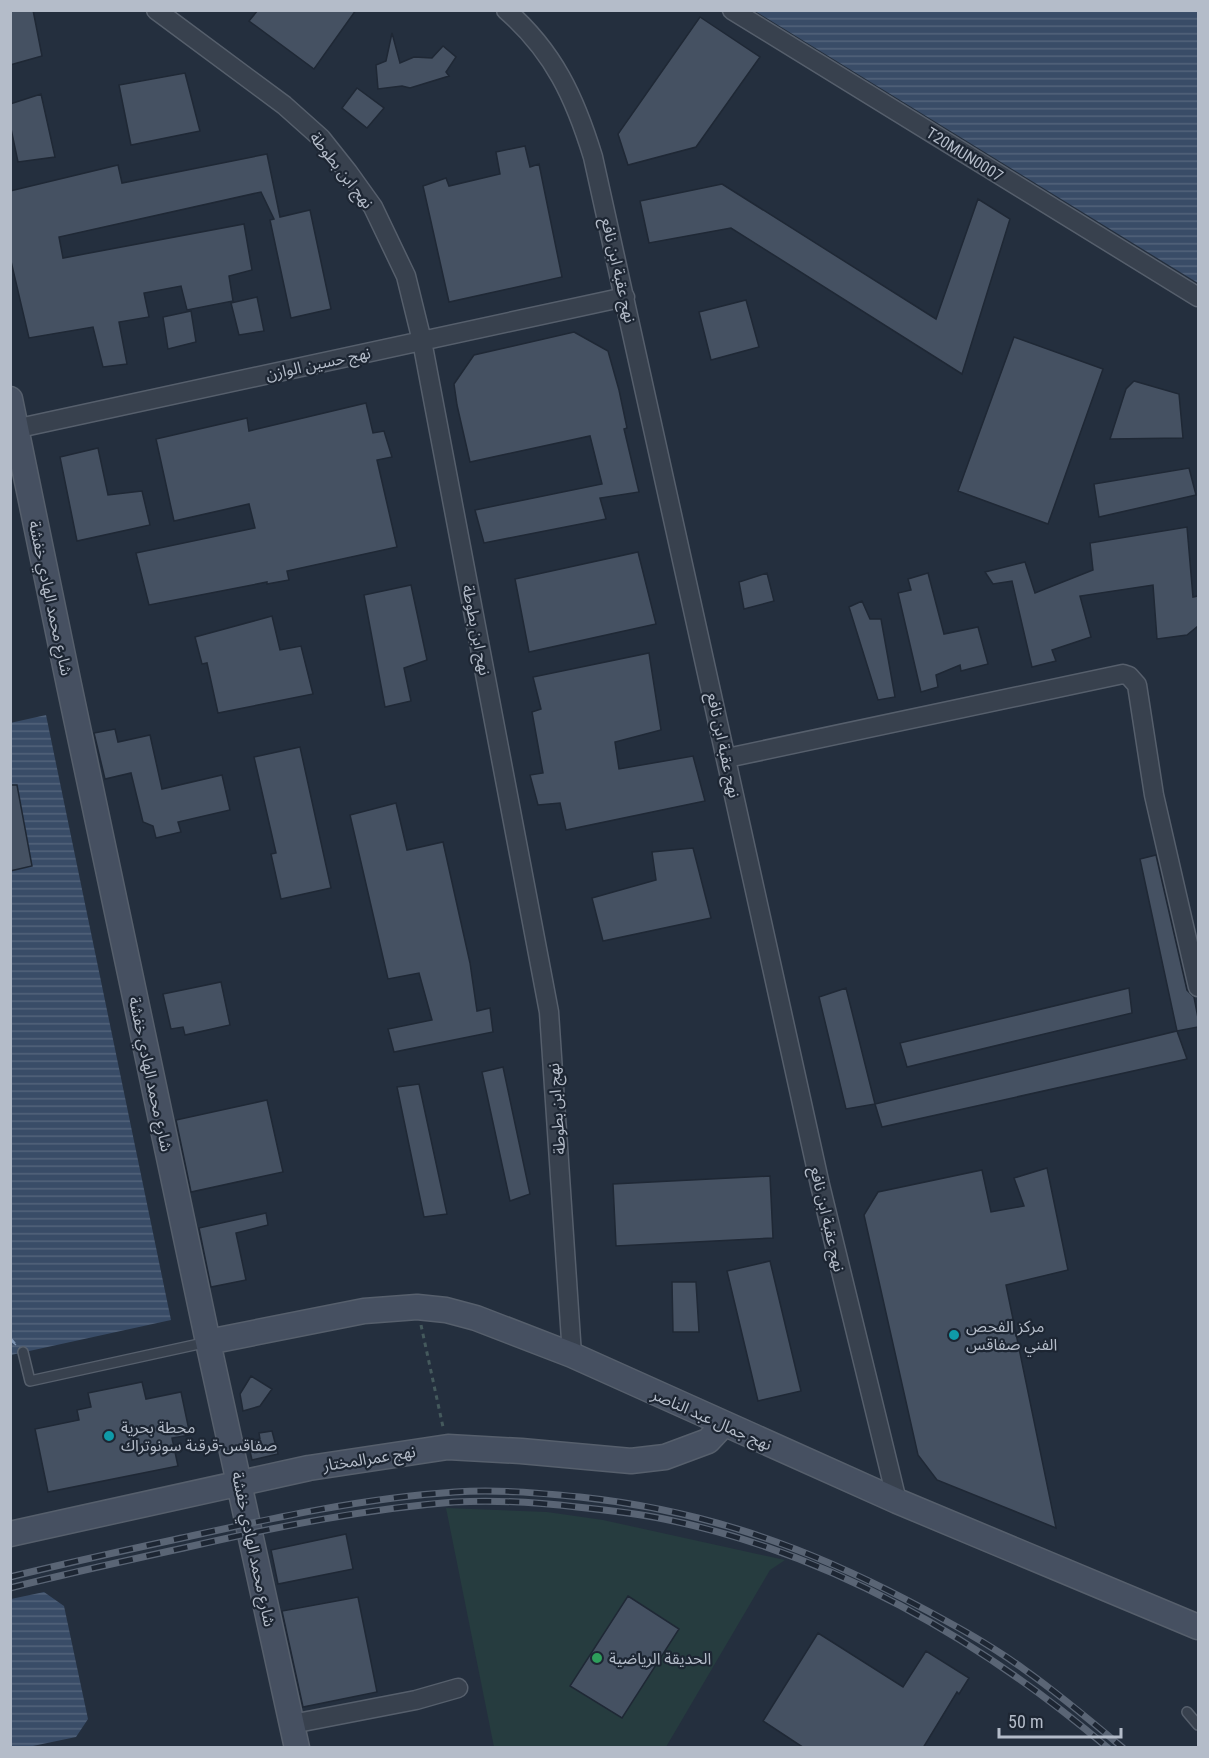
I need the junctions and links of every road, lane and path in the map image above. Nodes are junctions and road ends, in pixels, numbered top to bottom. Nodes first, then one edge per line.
1 (156, 10) edge
2 (506, 10) edge
3 (732, 10) edge
4 (625, 297) junction
5 (1198, 297) edge
6 (422, 340) junction
7 (10, 399) edge
8 (13, 429) edge
9 (727, 758) junction
10 (1198, 987) edge
11 (417, 1307) junction
12 (208, 1342) junction
13 (23, 1353) dead end
14 (572, 1355) junction
15 (723, 1425) junction
16 (448, 1447) junction
17 (240, 1484) junction
18 (897, 1501) junction
19 (10, 1534) edge
20 (1198, 1627) edge
21 (458, 1688) dead end
22 (1187, 1712) dead end
23 (292, 1724) junction
24 (1198, 1725) edge
25 (297, 1748) edge

1 - 6 street, نهج ابن بطوطة
2 - 4 street, نهج عقبة ابن نافع
3 - 5 street, T20MUN0007
4 - 6 street, نهج حسين الوازن
4 - 9 street, نهج عقبة ابن نافع
6 - 8 street, نهج حسين الوازن
6 - 14 street, نهج ابن بطوطة
7 - 8 street, شارع محمد الهادي خفشة
8 - 12 street, شارع محمد الهادي خفشة
9 - 10 street
9 - 18 street, نهج عقبة ابن نافع
11 - 12 street, نهج جمال عبد الناصر
11 - 14 street, نهج جمال عبد الناصر
11 - 16 path
12 - 13 lane
12 - 17 street, شارع محمد الهادي خفشة
14 - 15 street, نهج جمال عبد الناصر
15 - 16 street, نهج عمرالمختار
15 - 18 street, نهج جمال عبد الناصر
16 - 17 street, نهج عمرالمختار
17 - 19 street, نهج عمرالمختار
17 - 23 street, شارع محمد الهادي خفشة
18 - 20 street, نهج جمال عبد الناصر
21 - 23 street
22 - 24 lane
23 - 25 street, شارع محمد الهادي خفشة

